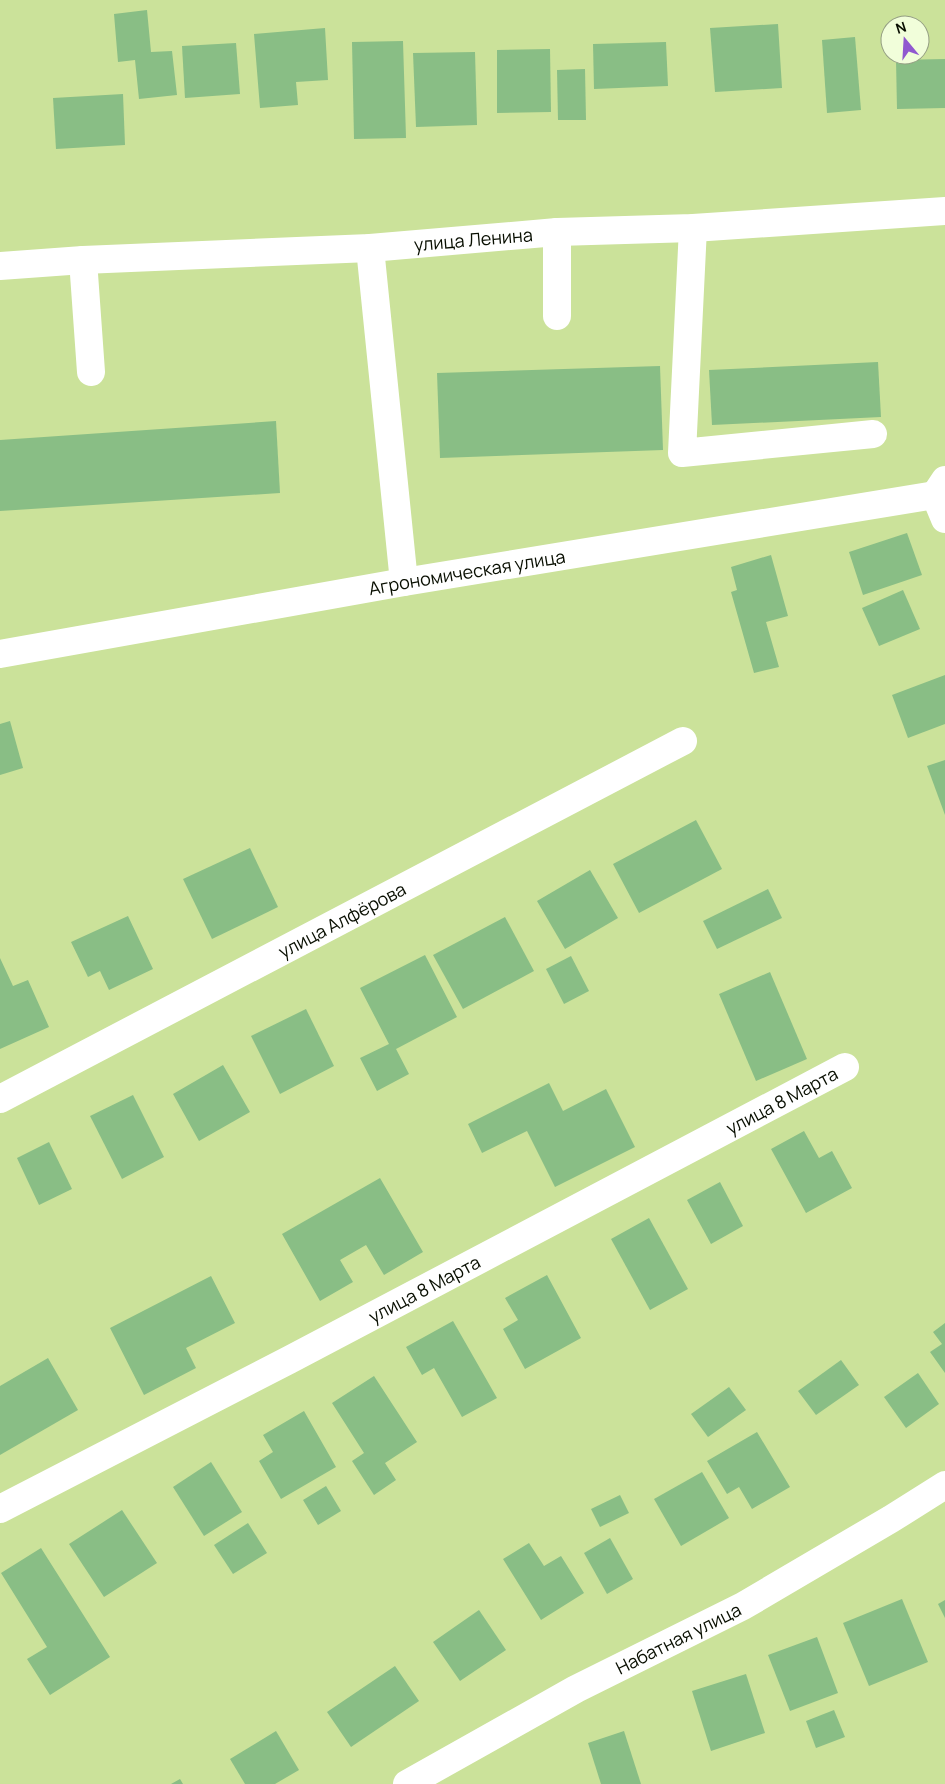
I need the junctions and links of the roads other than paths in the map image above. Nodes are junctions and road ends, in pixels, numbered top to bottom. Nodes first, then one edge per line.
1 (945, 211) edge
2 (693, 228) junction
3 (557, 232) junction
4 (370, 248) junction
5 (83, 260) junction
6 (0, 266) edge
7 (557, 316) dead end
8 (91, 372) dead end
9 (873, 434) dead end
10 (940, 487) edge
11 (945, 519) edge
12 (404, 582) junction
13 (0, 654) edge
14 (684, 742) dead end
15 (845, 1067) dead end
16 (0, 1099) edge
17 (945, 1485) edge
18 (0, 1509) edge
19 (407, 1784) edge

1 - 2 street, улица Ленина
2 - 3 street, улица Ленина
2 - 9 street
3 - 4 street, улица Ленина
3 - 7 street
4 - 5 street, улица Ленина
4 - 12 street
5 - 6 street, улица Ленина
5 - 8 street
10 - 11 street
10 - 12 street, Агрономическая улица
12 - 13 street, Агрономическая улица
14 - 16 street, улица Алфёрова
15 - 18 street, улица 8 Марта
17 - 19 street, Набатная улица

